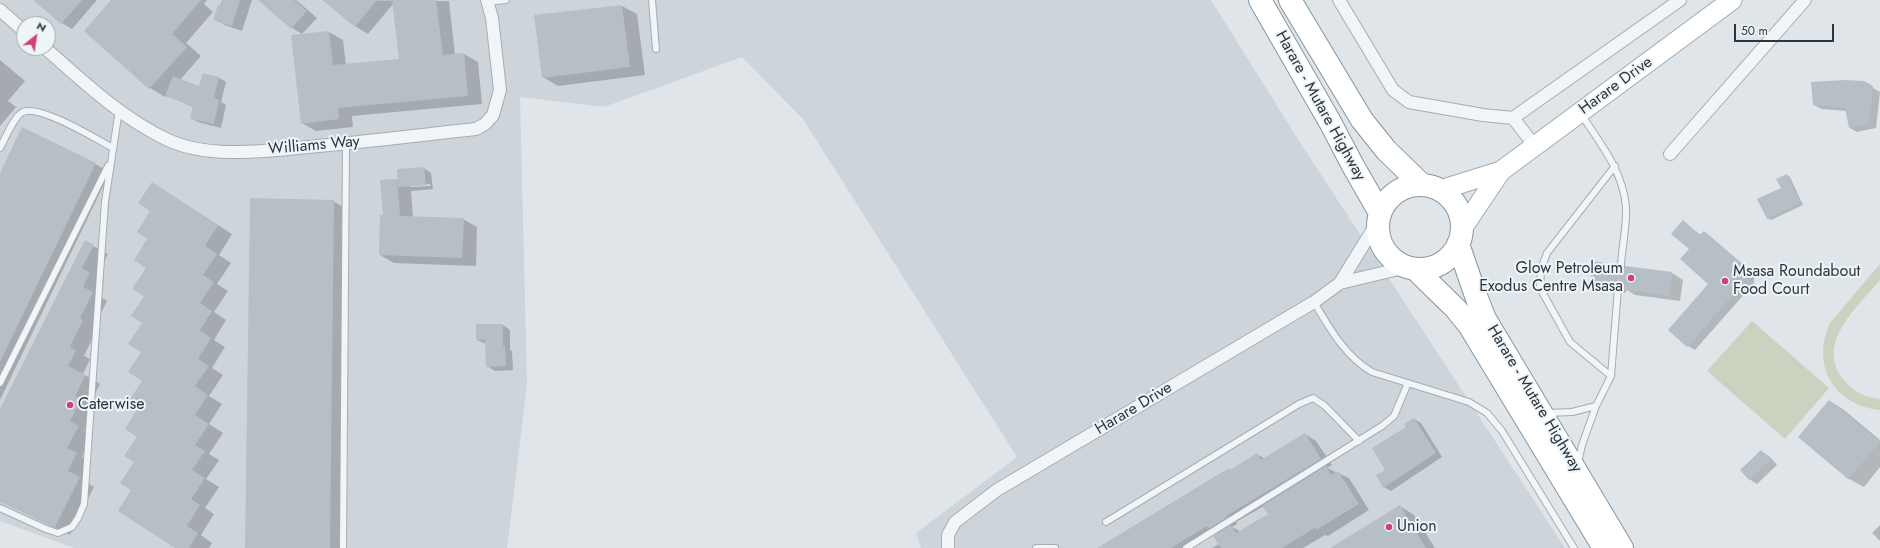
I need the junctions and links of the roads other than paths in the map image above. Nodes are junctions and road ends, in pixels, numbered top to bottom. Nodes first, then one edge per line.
1 (506, 0) edge
2 (652, 0) edge
3 (1260, 0) edge
4 (1290, 0) edge
5 (1339, 0) edge
6 (1680, 0) edge
7 (1732, 0) edge
8 (1805, 0) edge
9 (488, 1) edge
10 (0, 10) edge
11 (16, 23) edge
12 (656, 49) dead end
13 (55, 56) edge
14 (119, 110) junction
15 (1580, 112) junction
16 (1513, 118) junction
17 (346, 144) junction
18 (1534, 145) junction
19 (0, 148) edge
20 (113, 148) junction
21 (1670, 154) dead end
22 (111, 161) junction
23 (1615, 166) junction
24 (1501, 171) junction
25 (1431, 187) junction
26 (1379, 217) junction
27 (1460, 237) junction
28 (1621, 265) dead end
29 (1411, 268) junction
30 (1340, 283) junction
31 (1618, 288) dead end
32 (1314, 302) junction
33 (1611, 376) junction
34 (0, 383) edge
35 (1408, 383) junction
36 (1596, 406) junction
37 (1541, 413) junction
38 (1359, 441) junction
39 (1577, 471) junction
40 (0, 508) edge
41 (1106, 522) dead end
42 (343, 548) edge
43 (948, 548) edge
44 (1036, 548) edge
45 (1055, 548) edge
46 (1186, 548) edge
47 (1574, 548) edge
48 (1604, 548) edge
49 (1622, 548) edge

1 - 9 lane
2 - 12 lane
3 - 26 highway, Harare - Mutare Highway
4 - 25 highway, Harare - Mutare Highway
5 - 16 street
6 - 16 street, Harare Drive
7 - 15 main road, Harare Drive
8 - 21 street
9 - 17 street, Williams Way
10 - 11 street
13 - 14 street, Williams Way
14 - 17 street, Williams Way
14 - 20 lane
15 - 18 main road, Harare Drive
15 - 23 lane
16 - 18 street
17 - 42 lane
18 - 24 main road, Harare Drive
19 - 20 lane
20 - 22 lane
22 - 34 lane
22 - 40 lane
23 - 28 lane
23 - 33 lane
24 - 25 main road, Harare Drive
24 - 27 main road, Harare Drive
25 - 26 highway
25 - 27 highway
26 - 29 highway
26 - 30 street, Harare Drive
27 - 29 highway
27 - 37 highway, Harare - Mutare Highway
29 - 30 street, Harare Drive
29 - 48 highway, Harare - Mutare Highway
30 - 32 street, Harare Drive
31 - 33 lane
32 - 35 lane
32 - 43 street, Harare Drive
33 - 36 lane
35 - 38 lane
35 - 47 lane
36 - 37 lane
36 - 39 lane
37 - 39 highway, Harare - Mutare Highway
38 - 41 lane
38 - 46 lane
39 - 49 highway, Harare - Mutare Highway
44 - 45 lane

